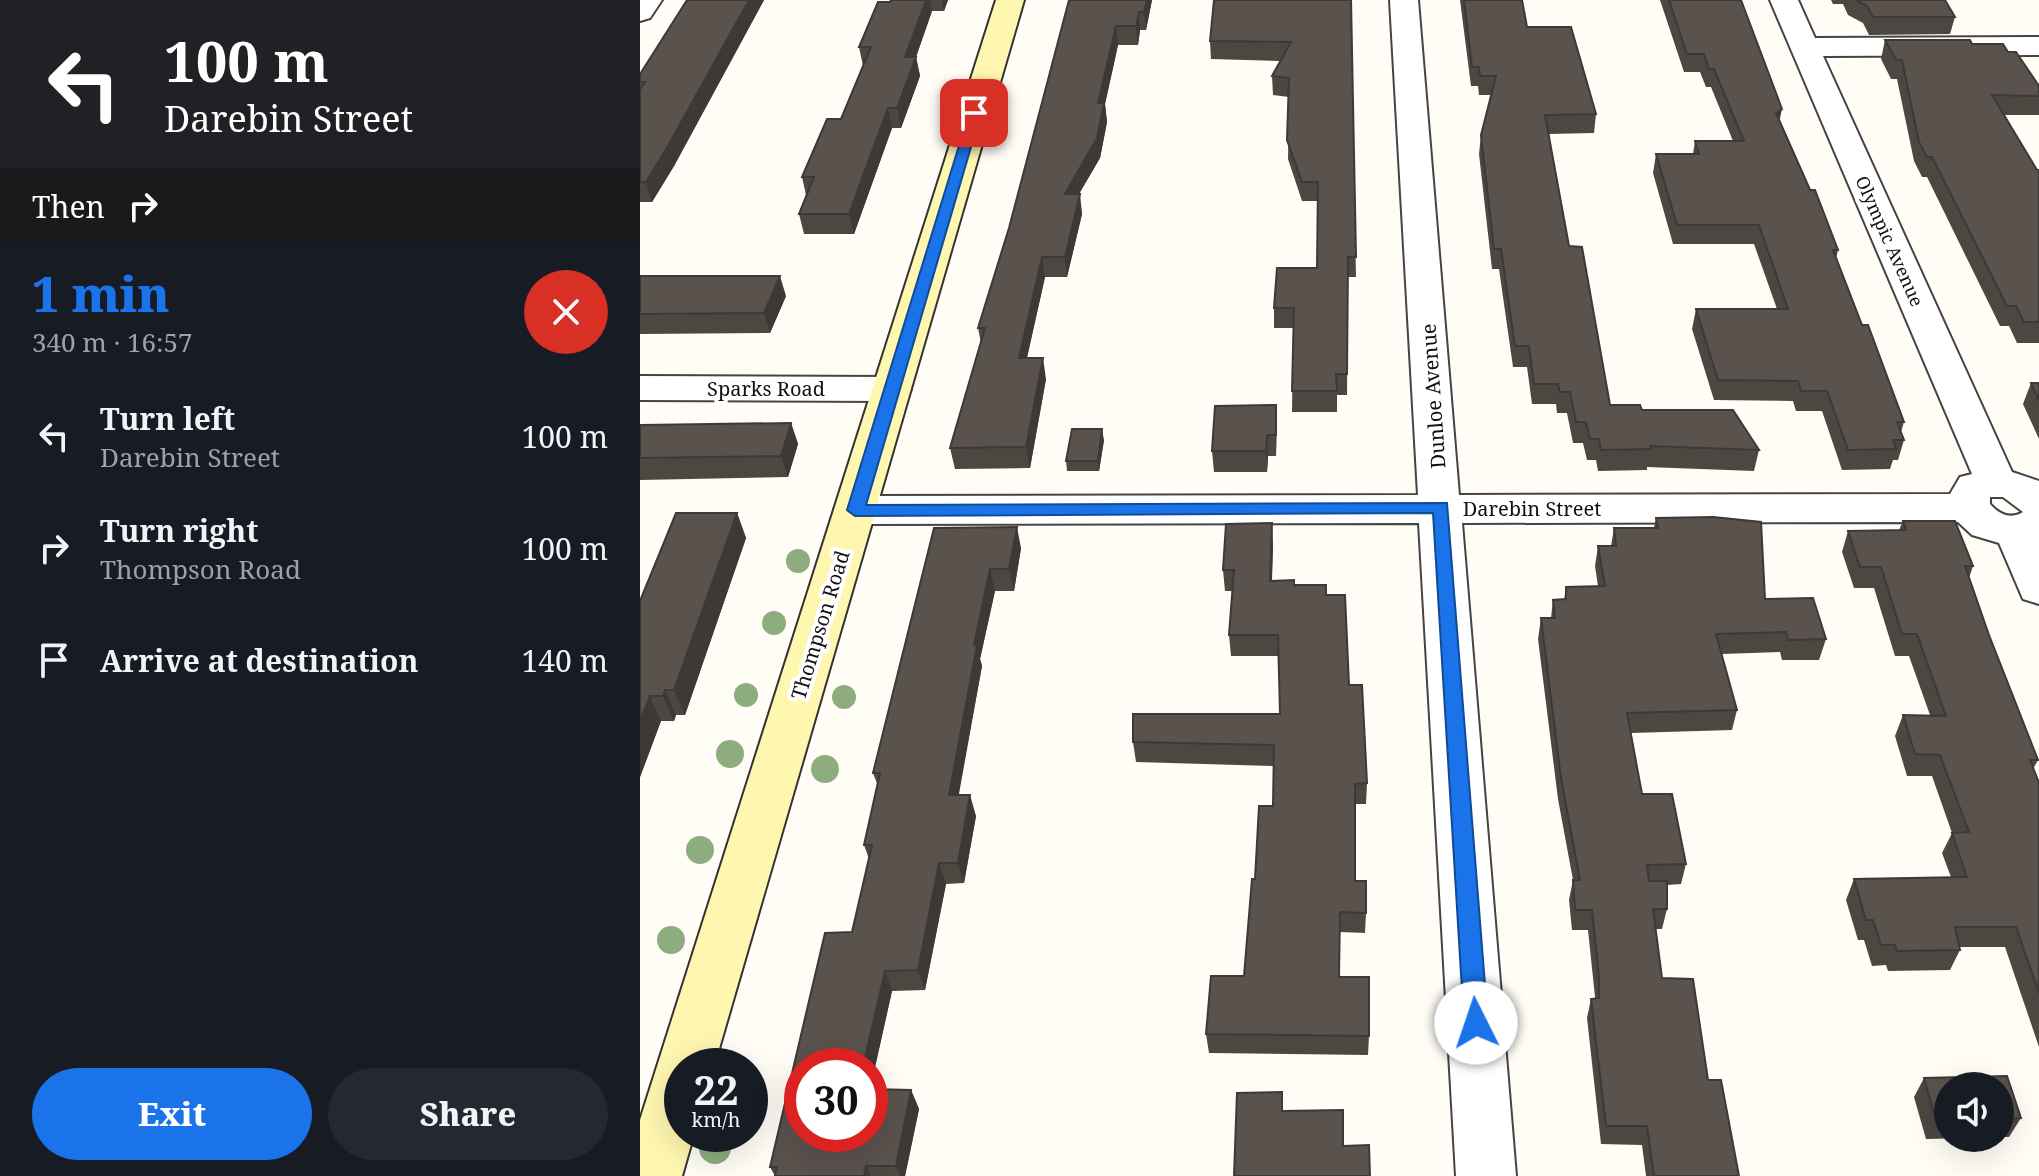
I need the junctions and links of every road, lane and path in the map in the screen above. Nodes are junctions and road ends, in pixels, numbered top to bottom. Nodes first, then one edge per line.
1 (648, 0) edge
2 (1010, 0) edge
3 (1404, 0) edge
4 (1784, 0) edge
5 (640, 12) edge
6 (2039, 46) edge
7 (1805, 47) junction
8 (640, 388) edge
9 (892, 389) junction
10 (1982, 495) junction
11 (1441, 507) junction
12 (855, 510) junction
13 (2031, 519) edge
14 (2039, 588) edge
15 (691, 1048) edge
16 (664, 1137) edge
17 (652, 1176) edge
18 (1486, 1176) edge

1 - 5 street
2 - 9 main road, Thompson Road
3 - 11 street, Dunloe Avenue
4 - 7 street, Olympic Avenue
6 - 7 street
7 - 10 street, Olympic Avenue
8 - 9 street, Sparks Road
9 - 12 main road, Thompson Road
10 - 11 street, Darebin Street
10 - 13 street
11 - 12 street, Darebin Street
11 - 18 street, Dunloe Avenue
12 - 15 main road, Thompson Road
13 - 14 street
16 - 17 main road

